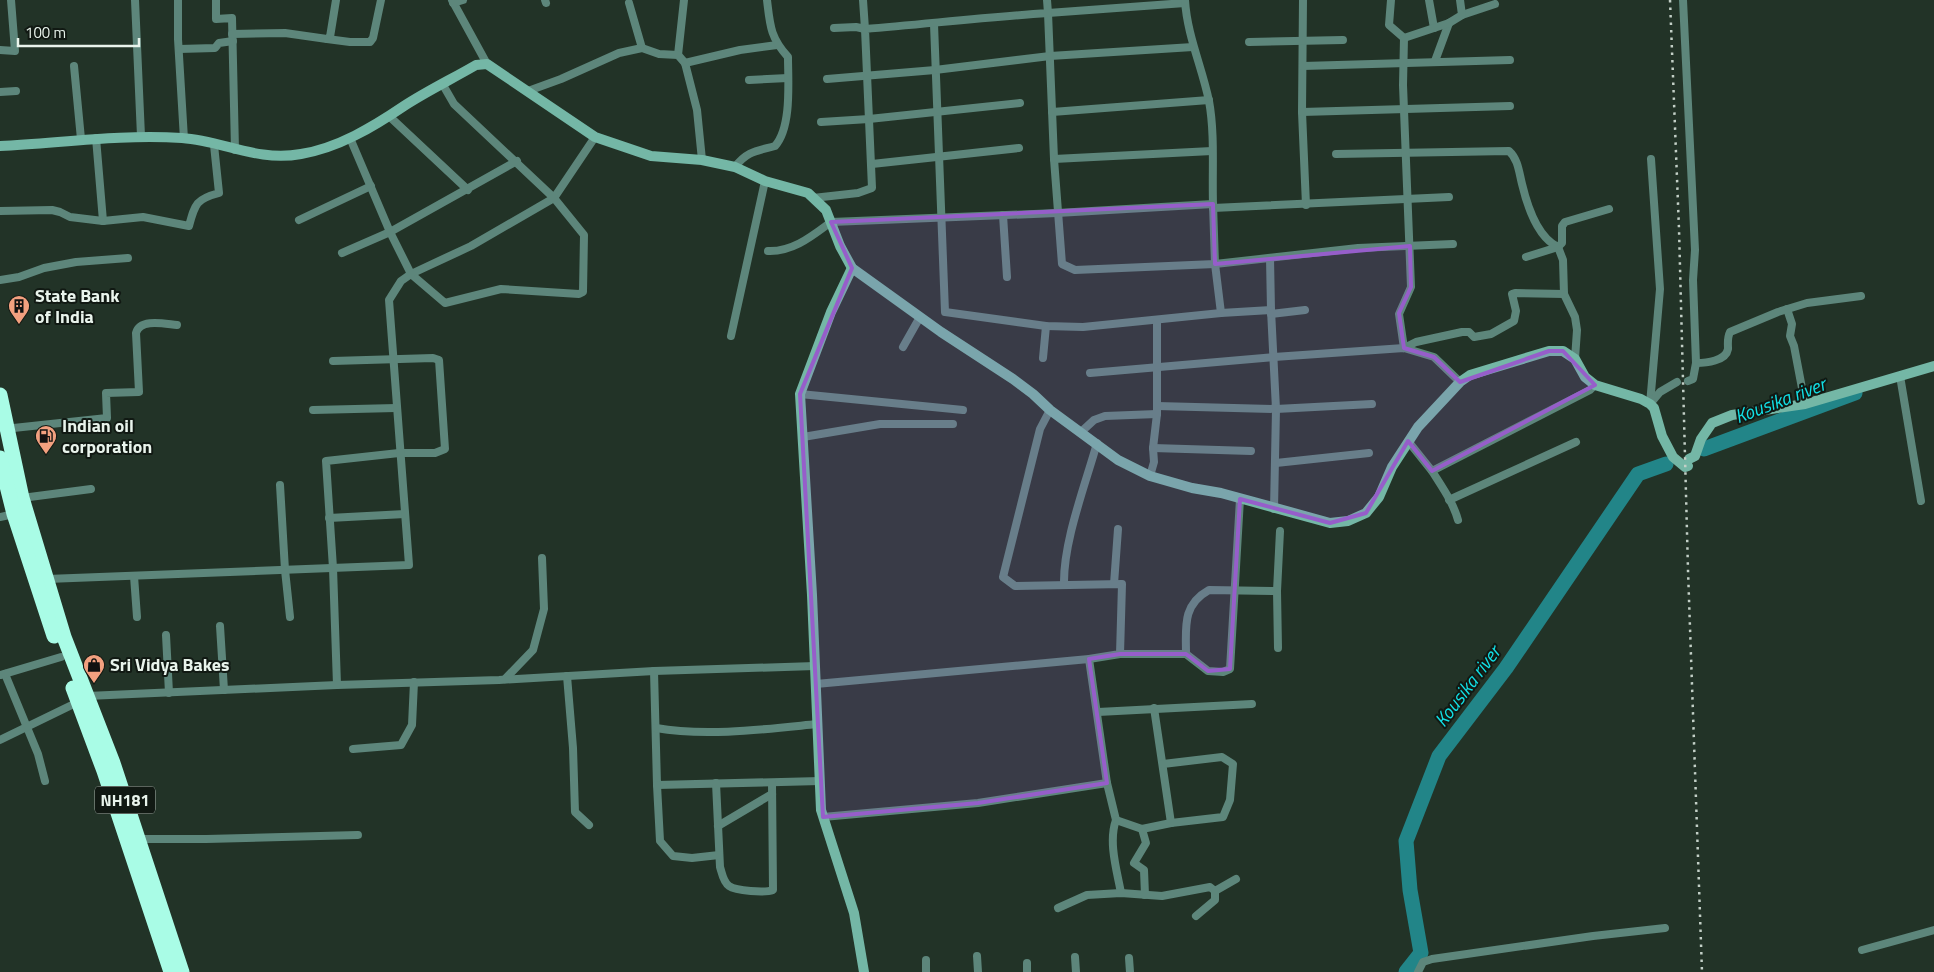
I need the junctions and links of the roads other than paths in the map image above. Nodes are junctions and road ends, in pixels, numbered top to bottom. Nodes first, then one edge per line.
1 (11, 0) edge
2 (135, 0) edge
3 (178, 0) edge
4 (216, 0) edge
5 (336, 0) edge
6 (381, 0) edge
7 (463, 0) edge
8 (684, 0) edge
9 (767, 0) edge
10 (863, 0) edge
11 (1047, 0) edge
12 (1302, 0) edge
13 (1391, 0) edge
14 (1429, 0) edge
15 (1460, 0) edge
16 (1683, 0) edge
17 (452, 2) edge
18 (1185, 2) edge
19 (630, 3) dead end
20 (1481, 4) edge
21 (1495, 4) dead end
22 (1048, 13) junction
23 (1462, 15) junction
24 (1449, 23) junction
25 (934, 24) junction
26 (834, 28) dead end
27 (1434, 28) junction
28 (865, 29) junction
29 (232, 38) junction
30 (1404, 38) junction
31 (327, 39) junction
32 (1343, 40) dead end
33 (1304, 41) junction
34 (1249, 42) dead end
35 (777, 45) junction
36 (1193, 47) junction
37 (642, 48) junction
38 (179, 49) junction
39 (0, 50) edge
40 (678, 55) junction
41 (1050, 56) junction
42 (1510, 60) dead end
43 (1435, 61) junction
44 (1402, 62) junction
45 (686, 63) junction
46 (487, 64) junction
47 (74, 66) dead end
48 (1303, 66) junction
49 (935, 70) junction
50 (868, 77) junction
51 (788, 78) junction
52 (749, 80) dead end
53 (827, 80) dead end
54 (443, 85) junction
55 (16, 91) dead end
56 (528, 91) junction
57 (0, 92) edge
58 (1209, 100) junction
59 (1020, 103) dead end
60 (1510, 106) dead end
61 (1404, 108) junction
62 (938, 111) junction
63 (1052, 112) junction
64 (1302, 112) junction
65 (390, 117) junction
66 (869, 119) junction
67 (821, 122) dead end
68 (141, 136) junction
69 (595, 137) junction
70 (96, 138) junction
71 (350, 138) junction
72 (81, 139) junction
73 (184, 139) junction
74 (214, 145) junction
75 (0, 146) edge
76 (1018, 148) dead end
77 (235, 150) junction
78 (1212, 151) junction
79 (1405, 152) junction
80 (1336, 154) dead end
81 (940, 158) junction
82 (1054, 159) junction
83 (1651, 159) dead end
84 (702, 160) junction
85 (517, 161) junction
86 (872, 164) junction
87 (735, 167) junction
88 (765, 181) junction
89 (371, 186) junction
90 (468, 190) junction
91 (554, 198) junction
92 (814, 198) junction
93 (1449, 198) dead end
94 (1407, 199) junction
95 (1306, 205) junction
96 (1213, 206) junction
97 (1609, 209) dead end
98 (0, 211) edge
99 (1057, 213) junction
100 (1003, 215) junction
101 (941, 218) junction
102 (299, 220) dead end
103 (103, 221) junction
104 (831, 222) junction
105 (390, 232) junction
106 (1453, 244) dead end
107 (1410, 246) junction
108 (1558, 247) junction
109 (768, 251) dead end
110 (342, 253) dead end
111 (1526, 257) dead end
112 (128, 258) dead end
113 (1270, 258) junction
114 (1215, 264) junction
115 (852, 268) junction
116 (411, 274) junction
117 (1007, 277) dead end
118 (0, 280) edge
119 (1564, 294) junction
120 (1861, 296) dead end
121 (1787, 309) junction
122 (1305, 310) dead end
123 (1271, 312) junction
124 (1220, 313) junction
125 (920, 318) junction
126 (1157, 321) junction
127 (177, 325) dead end
128 (1046, 326) junction
129 (731, 336) dead end
130 (903, 347) dead end
131 (1404, 348) junction
132 (1274, 357) junction
133 (1043, 358) dead end
134 (1575, 359) junction
135 (394, 360) junction
136 (333, 361) dead end
137 (1696, 363) junction
138 (1934, 366) edge
139 (1158, 368) junction
140 (1090, 373) dead end
141 (1900, 376) junction
142 (1688, 381) dead end
143 (1460, 382) junction
144 (1677, 382) dead end
145 (1595, 385) junction
146 (800, 394) junction
147 (0, 395) edge
148 (1372, 404) dead end
149 (1805, 404) junction
150 (1652, 406) junction
151 (396, 408) junction
152 (1276, 409) junction
153 (312, 410) dead end
154 (962, 410) dead end
155 (1050, 410) junction
156 (1157, 410) junction
157 (3, 422) edge
158 (953, 424) dead end
159 (1081, 432) junction
160 (802, 437) junction
161 (1408, 441) junction
162 (1576, 442) dead end
163 (1096, 443) junction
164 (1153, 448) junction
165 (1251, 451) dead end
166 (399, 453) junction
167 (1370, 453) dead end
168 (1276, 464) junction
169 (1, 465) edge
170 (1432, 471) junction
171 (1150, 476) junction
172 (280, 485) dead end
173 (91, 489) dead end
174 (22, 498) junction
175 (1240, 499) junction
176 (1449, 500) junction
177 (1921, 501) dead end
178 (1274, 508) junction
179 (405, 514) junction
180 (7, 516) edge
181 (329, 518) junction
182 (1458, 520) dead end
183 (1118, 529) dead end
184 (1280, 531) dead end
185 (542, 558) dead end
186 (333, 568) junction
187 (285, 570) junction
188 (134, 576) junction
189 (47, 580) junction
190 (1114, 584) junction
191 (1064, 585) junction
192 (1235, 590) junction
193 (1277, 591) junction
194 (137, 617) dead end
195 (290, 617) dead end
196 (220, 626) dead end
197 (166, 636) dead end
198 (1278, 648) dead end
199 (1120, 654) junction
200 (1186, 654) junction
201 (61, 657) junction
202 (1089, 659) junction
203 (815, 666) junction
204 (654, 671) junction
205 (2, 674) edge
206 (567, 676) junction
207 (505, 680) junction
208 (414, 682) junction
209 (816, 684) junction
210 (337, 685) junction
211 (224, 690) junction
212 (169, 693) junction
213 (82, 699) junction
214 (1252, 704) dead end
215 (1154, 708) junction
216 (1098, 712) junction
217 (818, 724) junction
218 (28, 726) junction
219 (656, 728) junction
220 (0, 740) edge
221 (353, 749) dead end
222 (1164, 764) junction
223 (45, 781) dead end
224 (820, 781) junction
225 (716, 783) junction
226 (772, 783) junction
227 (1108, 783) junction
228 (657, 785) junction
229 (772, 794) junction
230 (823, 817) junction
231 (1116, 820) junction
232 (1171, 823) junction
233 (589, 825) dead end
234 (718, 826) junction
235 (1142, 829) junction
236 (358, 835) dead end
237 (139, 839) junction
238 (719, 855) junction
239 (1236, 879) dead end
240 (1216, 891) junction
241 (1121, 893) junction
242 (1145, 895) junction
243 (155, 907) junction
244 (1058, 908) dead end
245 (1196, 916) dead end
246 (1665, 928) dead end
247 (1934, 930) edge
248 (1862, 950) dead end
249 (170, 952) junction
250 (977, 956) dead end
251 (1076, 957) dead end
252 (1129, 958) dead end
253 (926, 960) dead end
254 (1026, 963) dead end
255 (171, 972) edge
256 (182, 972) edge
257 (864, 972) edge
258 (926, 972) edge
259 (978, 972) edge
260 (1027, 972) edge
261 (1076, 972) edge
262 (1130, 972) edge
263 (1418, 972) edge

1 - 39 street
2 - 68 street
3 - 38 street
4 - 29 street
5 - 31 street
6 - 31 street
7 - 17 street
8 - 40 street
9 - 35 street
10 - 28 street
11 - 22 street
12 - 33 street
13 - 30 street
14 - 27 street
15 - 23 street
16 - 137 street
17 - 46 street
18 - 22 street
18 - 36 street
19 - 37 street
20 - 21 street
20 - 23 street
22 - 25 street
22 - 41 street
23 - 24 street
24 - 27 street
24 - 43 street
25 - 28 street
25 - 49 street
26 - 28 street
27 - 30 street
28 - 50 street
29 - 31 street
29 - 38 street
29 - 77 street
30 - 44 street
32 - 33 street
33 - 34 street
33 - 48 street
35 - 45 street
35 - 51 street
36 - 41 street
36 - 58 street
37 - 40 street
37 - 56 street
38 - 73 street
40 - 45 street
41 - 49 street
41 - 63 street
42 - 43 street
43 - 44 street
44 - 48 street
44 - 61 street
45 - 84 street
46 - 54 street
46 - 56 street
47 - 72 street
48 - 64 street
49 - 50 street
49 - 62 street
50 - 53 street
50 - 66 street
51 - 52 street
51 - 87 street
54 - 65 street
54 - 85 street
55 - 57 street
56 - 69 street
58 - 63 street
58 - 78 street
59 - 62 street
60 - 61 street
61 - 64 street
61 - 79 street
62 - 66 street
62 - 81 street
63 - 82 street
64 - 95 street
65 - 71 street
65 - 90 street
66 - 67 street
66 - 86 street
68 - 70 street
68 - 73 street
69 - 84 street
69 - 91 street
70 - 72 street
70 - 103 street
71 - 77 street
71 - 89 street
72 - 75 street
73 - 74 street
74 - 77 street
74 - 103 street
76 - 81 street
78 - 82 street
78 - 96 street
79 - 80 street
79 - 94 street
79 - 108 street
81 - 86 street
81 - 101 street
82 - 99 street
83 - 150 street
84 - 87 street
85 - 90 street
85 - 91 street
86 - 92 street
87 - 88 street
88 - 92 street
88 - 129 street
89 - 102 street
89 - 105 street
90 - 105 street
91 - 116 street
91 - 116 street
92 - 104 street
93 - 94 street
94 - 95 street
94 - 107 street
95 - 96 street
96 - 99 street
96 - 114 street
97 - 108 street
98 - 103 street
99 - 100 street
99 - 114 street
100 - 101 street
100 - 117 street
101 - 104 street
101 - 128 street
104 - 109 street
104 - 115 street
105 - 110 street
105 - 116 street
106 - 107 street
107 - 113 street
107 - 131 street
108 - 111 street
108 - 119 street
112 - 118 street
113 - 114 street
113 - 123 street
114 - 124 street
115 - 125 street
115 - 146 street
116 - 135 street
119 - 131 street
119 - 134 street
120 - 121 street
121 - 137 street
121 - 149 street
122 - 123 street
123 - 124 street
123 - 132 street
124 - 126 street
125 - 130 street
125 - 155 street
126 - 128 street
126 - 139 street
127 - 157 street
128 - 133 street
131 - 132 street
131 - 143 street
132 - 139 street
132 - 152 street
134 - 143 street
134 - 145 street
135 - 136 street
135 - 151 street
135 - 166 street
137 - 142 street
138 - 141 street
139 - 140 street
139 - 156 street
141 - 149 street
141 - 177 street
143 - 161 street
144 - 150 street
145 - 150 street
145 - 170 street
146 - 154 street
146 - 160 street
147 - 157 highway, NH181
148 - 152 street
149 - 150 street
151 - 153 street
151 - 166 street
152 - 156 street
152 - 168 street
155 - 159 street
155 - 191 street
156 - 159 street
156 - 164 street
157 - 174 highway, NH181
158 - 160 street
159 - 163 street
160 - 203 street
161 - 170 street
161 - 178 street
162 - 176 street
163 - 171 street
163 - 191 street
164 - 165 street
164 - 171 street
166 - 179 street
166 - 181 street
167 - 168 street
168 - 178 street
169 - 180 highway, NH181
170 - 176 street
171 - 175 street
172 - 187 street
173 - 174 street
174 - 189 highway, NH181
175 - 178 street
175 - 192 street
176 - 182 street
179 - 181 street
179 - 186 street
180 - 201 highway, NH181
181 - 186 street
183 - 190 street
184 - 193 street
185 - 207 street
186 - 187 street
186 - 210 street
187 - 188 street
187 - 195 street
188 - 189 street
188 - 194 street
189 - 213 highway, NH181
190 - 191 street
190 - 199 street
192 - 193 street
192 - 200 street
192 - 200 street
193 - 198 street
196 - 211 street
197 - 212 street
199 - 200 street
199 - 202 street
201 - 205 street
201 - 213 highway, NH181
202 - 209 street
202 - 216 street
203 - 204 street
203 - 209 street
204 - 206 street
204 - 219 street
205 - 218 street
206 - 207 street
206 - 233 street
207 - 208 street
208 - 210 street
208 - 221 street
209 - 217 street
210 - 211 street
211 - 212 street
212 - 213 street
213 - 218 street
213 - 237 highway, NH181
213 - 243 highway, NH181
214 - 215 street
215 - 216 street
215 - 222 street
216 - 227 street
217 - 219 street
217 - 224 street
218 - 220 street
218 - 223 street
219 - 228 street
222 - 232 street
222 - 232 street
224 - 226 street
224 - 230 street
225 - 226 street
225 - 228 street
225 - 234 street
226 - 229 street
227 - 230 street
227 - 231 street
228 - 238 street
229 - 234 street
229 - 238 street
230 - 257 street
231 - 235 street
231 - 241 street
232 - 235 street
234 - 238 street
235 - 242 street
236 - 237 street
237 - 243 highway, NH181
239 - 240 street
240 - 242 street
240 - 245 street
241 - 242 street
241 - 244 street
243 - 249 highway, NH181
246 - 263 street
247 - 248 street
249 - 255 highway, NH181
249 - 256 highway, NH181
250 - 259 street
251 - 261 street
252 - 262 street
253 - 258 street
254 - 260 street

